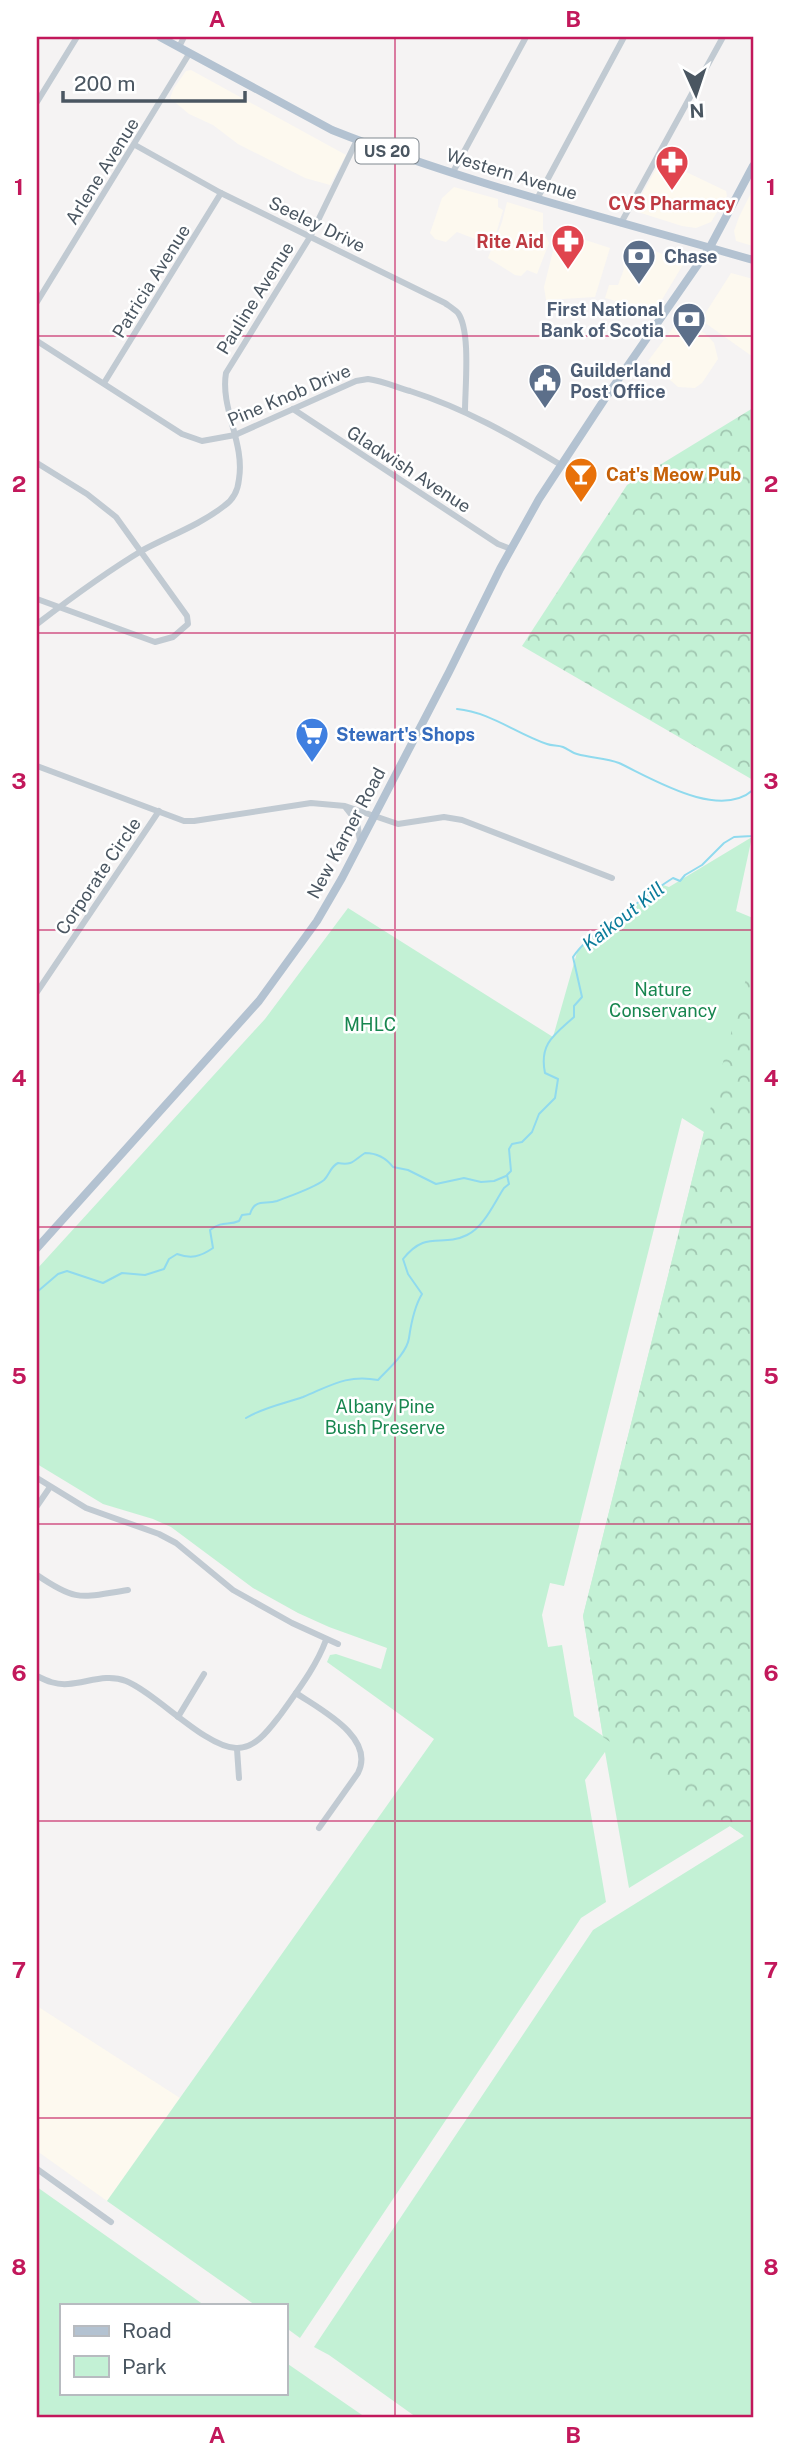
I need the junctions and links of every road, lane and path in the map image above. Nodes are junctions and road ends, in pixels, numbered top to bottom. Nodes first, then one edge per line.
1 (78, 37) edge
2 (184, 37) edge
3 (526, 37) edge
4 (624, 37) edge
5 (723, 37) edge
6 (164, 38) edge
7 (179, 47) junction
8 (189, 54) junction
9 (37, 102) edge
10 (357, 140) junction
11 (135, 145) junction
12 (753, 166) edge
13 (453, 172) junction
14 (220, 193) junction
15 (537, 199) junction
16 (621, 223) junction
17 (310, 237) junction
18 (710, 247) junction
19 (753, 260) edge
20 (37, 302) edge
21 (37, 341) edge
22 (104, 383) junction
23 (293, 409) junction
24 (465, 411) junction
25 (235, 435) junction
26 (37, 463) edge
27 (561, 465) junction
28 (511, 549) junction
29 (141, 552) junction
30 (37, 599) edge
31 (59, 608) junction
32 (37, 624) edge
33 (37, 766) edge
34 (345, 806) junction
35 (159, 811) junction
36 (374, 815) junction
37 (359, 844) junction
38 (612, 878) dead end
39 (37, 992) edge
40 (37, 1248) edge
41 (37, 1478) edge
42 (50, 1487) junction
43 (37, 1507) edge
44 (37, 1575) edge
45 (128, 1590) dead end
46 (326, 1640) junction
47 (338, 1644) dead end
48 (204, 1674) dead end
49 (37, 1676) edge
50 (296, 1693) junction
51 (178, 1717) junction
52 (237, 1749) junction
53 (239, 1778) dead end
54 (319, 1828) dead end
55 (37, 2169) edge
56 (111, 2222) dead end

1 - 9 street
2 - 7 street
3 - 13 street
4 - 15 street
5 - 16 street
6 - 7 main road, Western Avenue / US 20
7 - 8 main road, Western Avenue / US 20
8 - 10 main road, Western Avenue / US 20
8 - 11 street, Arlene Avenue
10 - 13 main road, Western Avenue / US 20
10 - 17 street, Pauline Avenue
11 - 14 street, Seeley Drive
11 - 20 street, Arlene Avenue
12 - 18 main road, New Karner Road
13 - 15 main road, Western Avenue / US 20
14 - 17 street, Seeley Drive
14 - 22 street, Patricia Avenue
15 - 16 main road, Western Avenue / US 20
16 - 18 main road, Western Avenue / US 20
17 - 24 street, Seeley Drive
17 - 25 street, Pauline Avenue
18 - 19 main road, Western Avenue / US 20
18 - 27 main road, New Karner Road
21 - 22 street, Pine Knob Drive
22 - 25 street, Pine Knob Drive
23 - 24 street, Pine Knob Drive
23 - 25 street, Pine Knob Drive
23 - 28 street, Gladwish Avenue
24 - 27 street, Pine Knob Drive
25 - 29 street, Pauline Avenue
26 - 29 street
27 - 28 main road, New Karner Road
28 - 36 main road, New Karner Road
29 - 31 street, Pauline Avenue
29 - 31 street
30 - 31 street
31 - 32 street, Pauline Avenue
33 - 35 street, Corporate Circle
34 - 35 street, Corporate Circle
34 - 36 street, Corporate Circle
34 - 37 street
35 - 39 street, Corporate Circle
36 - 37 main road, New Karner Road
36 - 38 street, Corporate Circle
37 - 40 main road, New Karner Road
41 - 42 street
42 - 43 street
42 - 46 street
44 - 45 street
46 - 47 street
46 - 50 street
48 - 51 street
49 - 51 street
50 - 52 street
50 - 54 street
51 - 52 street
52 - 53 street
55 - 56 street

